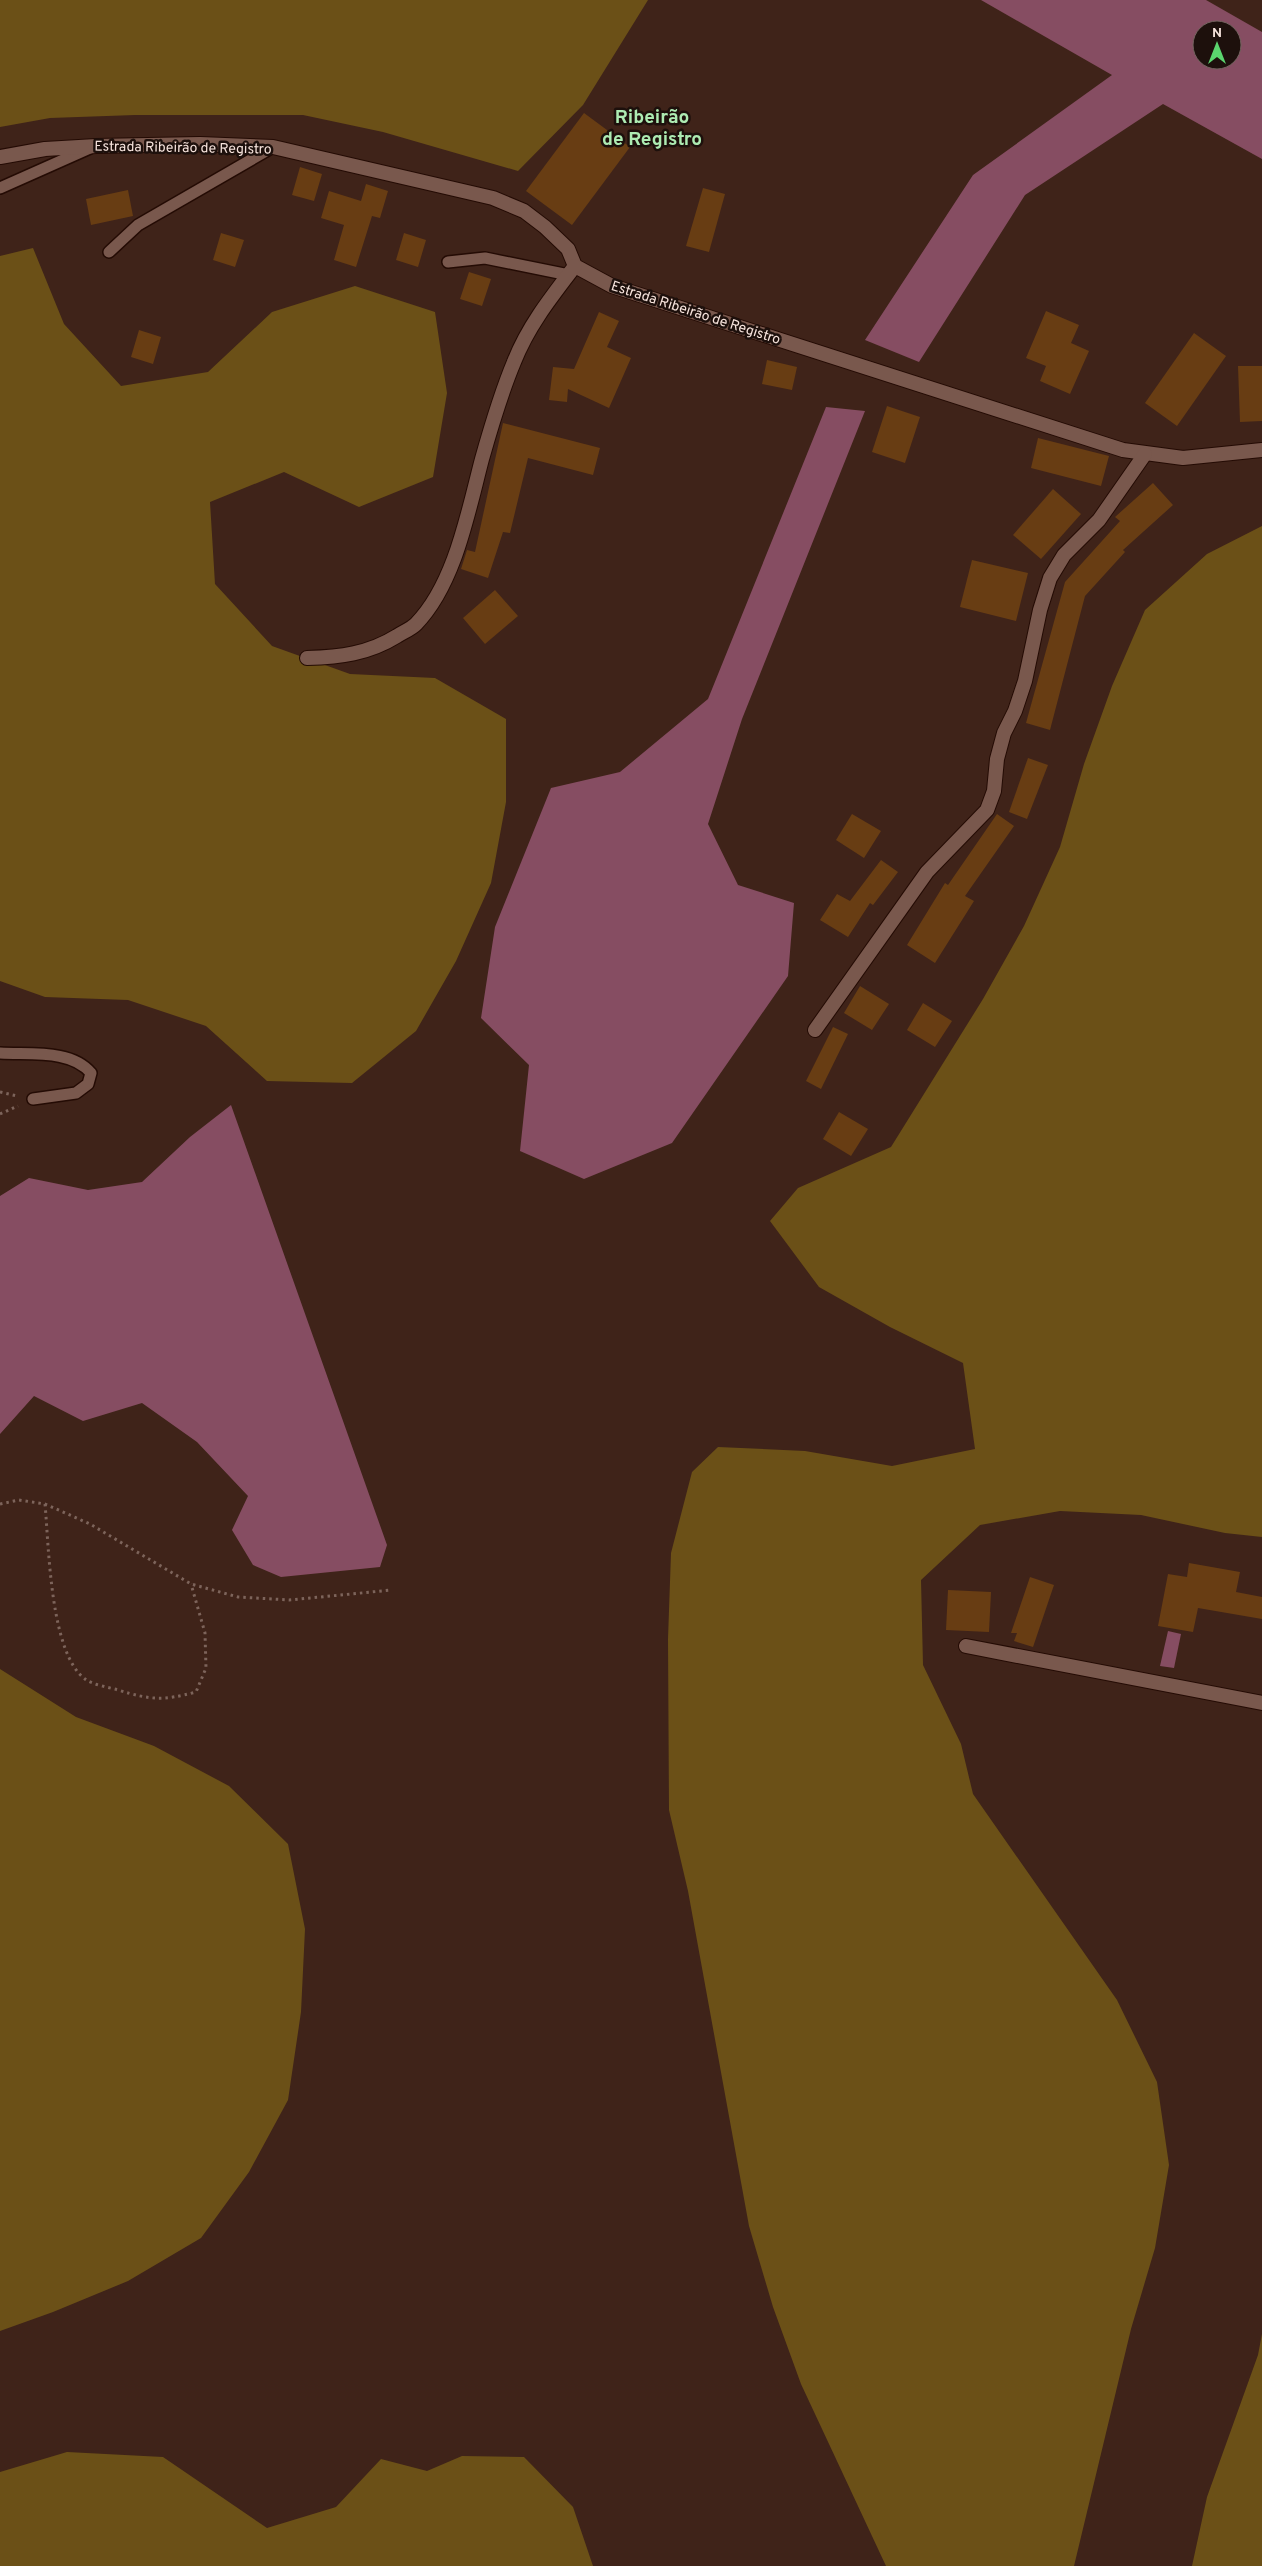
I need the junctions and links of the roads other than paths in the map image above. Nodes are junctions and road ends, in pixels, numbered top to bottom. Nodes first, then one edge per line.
1 (96, 146) junction
2 (273, 147) junction
3 (0, 157) edge
4 (0, 188) edge
5 (109, 252) dead end
6 (448, 262) dead end
7 (572, 271) junction
8 (1262, 450) edge
9 (1145, 454) junction
10 (307, 658) dead end
11 (815, 1030) dead end
12 (0, 1053) edge
13 (33, 1099) road end
14 (966, 1646) dead end
15 (1262, 1703) edge

1 - 2 street, Estrada Ribeirão de Registro
1 - 3 street, Estrada Ribeirão de Registro
1 - 4 lane
2 - 5 lane
2 - 7 street, Estrada Ribeirão de Registro
6 - 7 lane
7 - 9 street, Estrada Ribeirão de Registro
7 - 10 street
8 - 9 street, Estrada Ribeirão de Registro
9 - 11 street
12 - 13 lane
14 - 15 street

